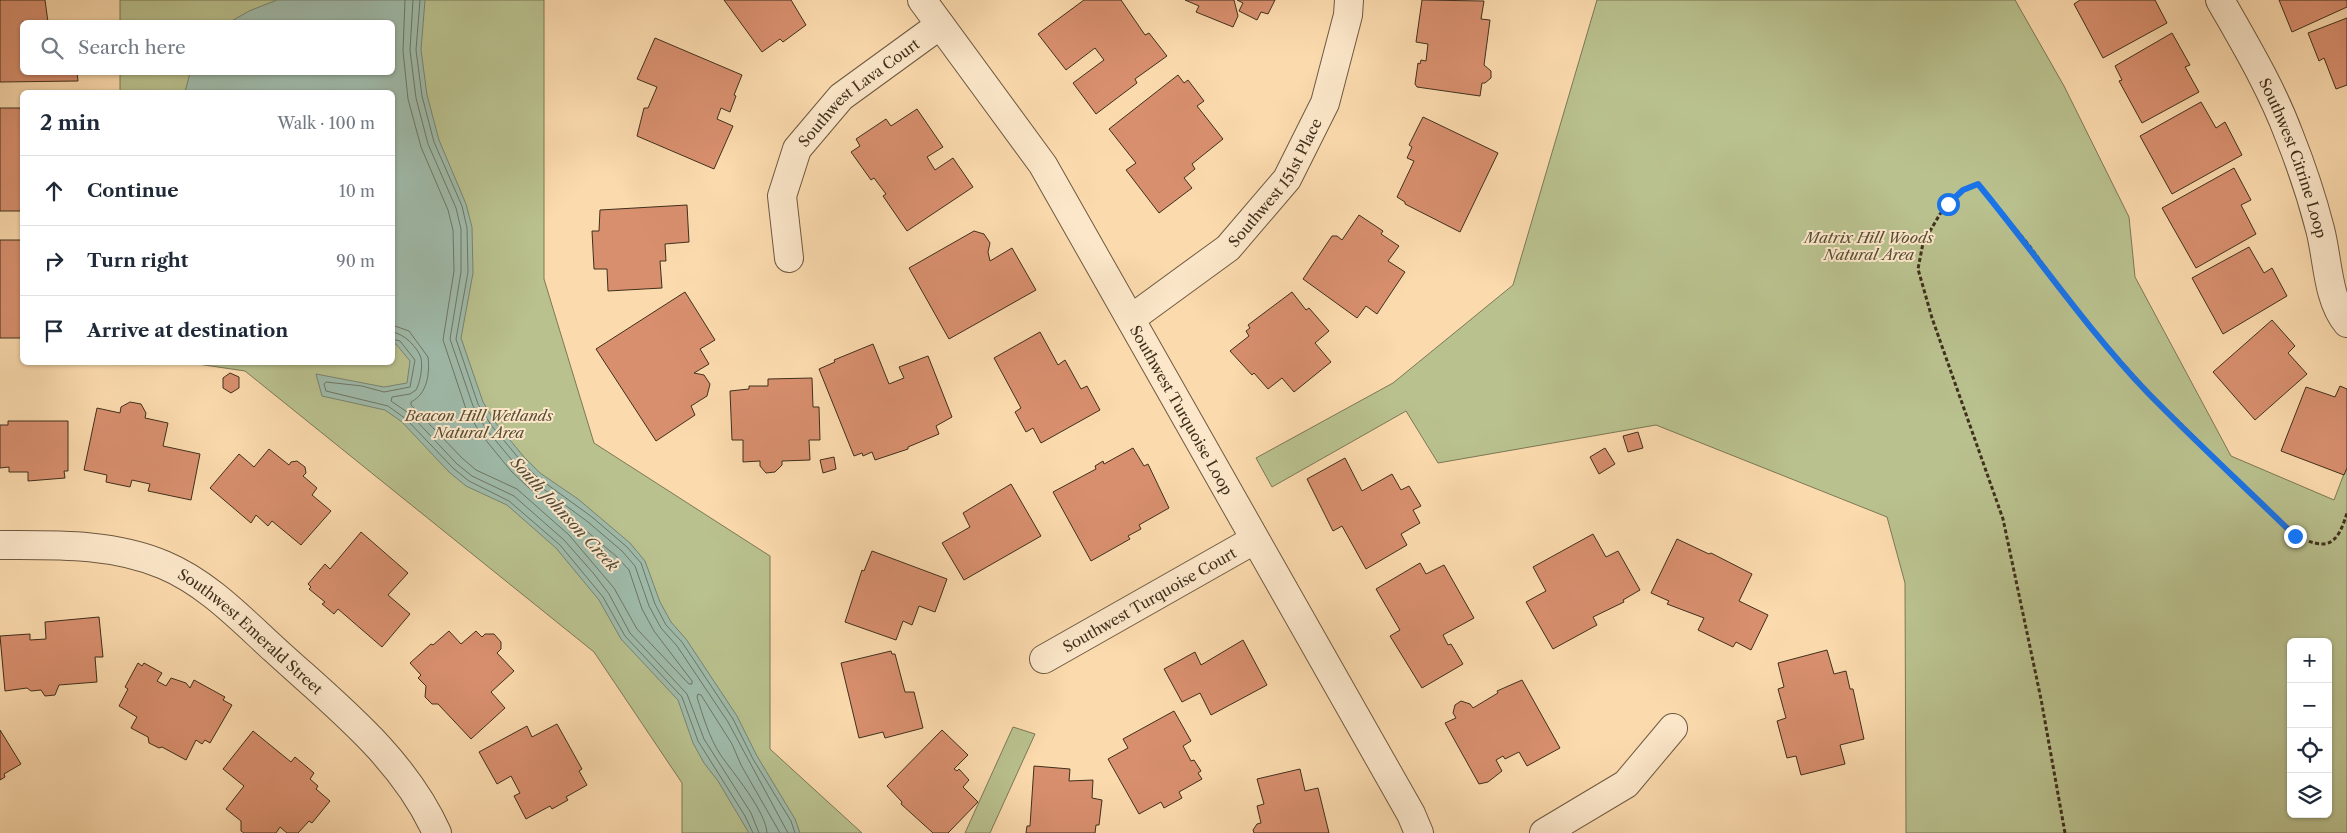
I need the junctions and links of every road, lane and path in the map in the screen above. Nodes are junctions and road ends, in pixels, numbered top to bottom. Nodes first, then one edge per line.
1 (922, 0) edge
2 (1349, 0) edge
3 (2220, 0) edge
4 (940, 25) junction
5 (789, 258) dead end
6 (1132, 318) junction
7 (2347, 323) edge
8 (2347, 513) edge
9 (1254, 540) junction
10 (0, 545) edge
11 (1044, 659) dead end
12 (1673, 728) dead end
13 (437, 833) edge
14 (1419, 833) edge
15 (1544, 833) edge
16 (2064, 833) edge

1 - 4 street, Southwest Turquoise Loop
2 - 6 street, Southwest 151st Place
3 - 7 street, Southwest Citrine Loop
4 - 5 street, Southwest Lava Court
4 - 6 street, Southwest Turquoise Loop
6 - 9 street, Southwest Turquoise Loop
8 - 16 path
9 - 11 street, Southwest Turquoise Court
9 - 14 street, Southwest Turquoise Loop
10 - 13 street, Southwest Emerald Street
12 - 15 street

